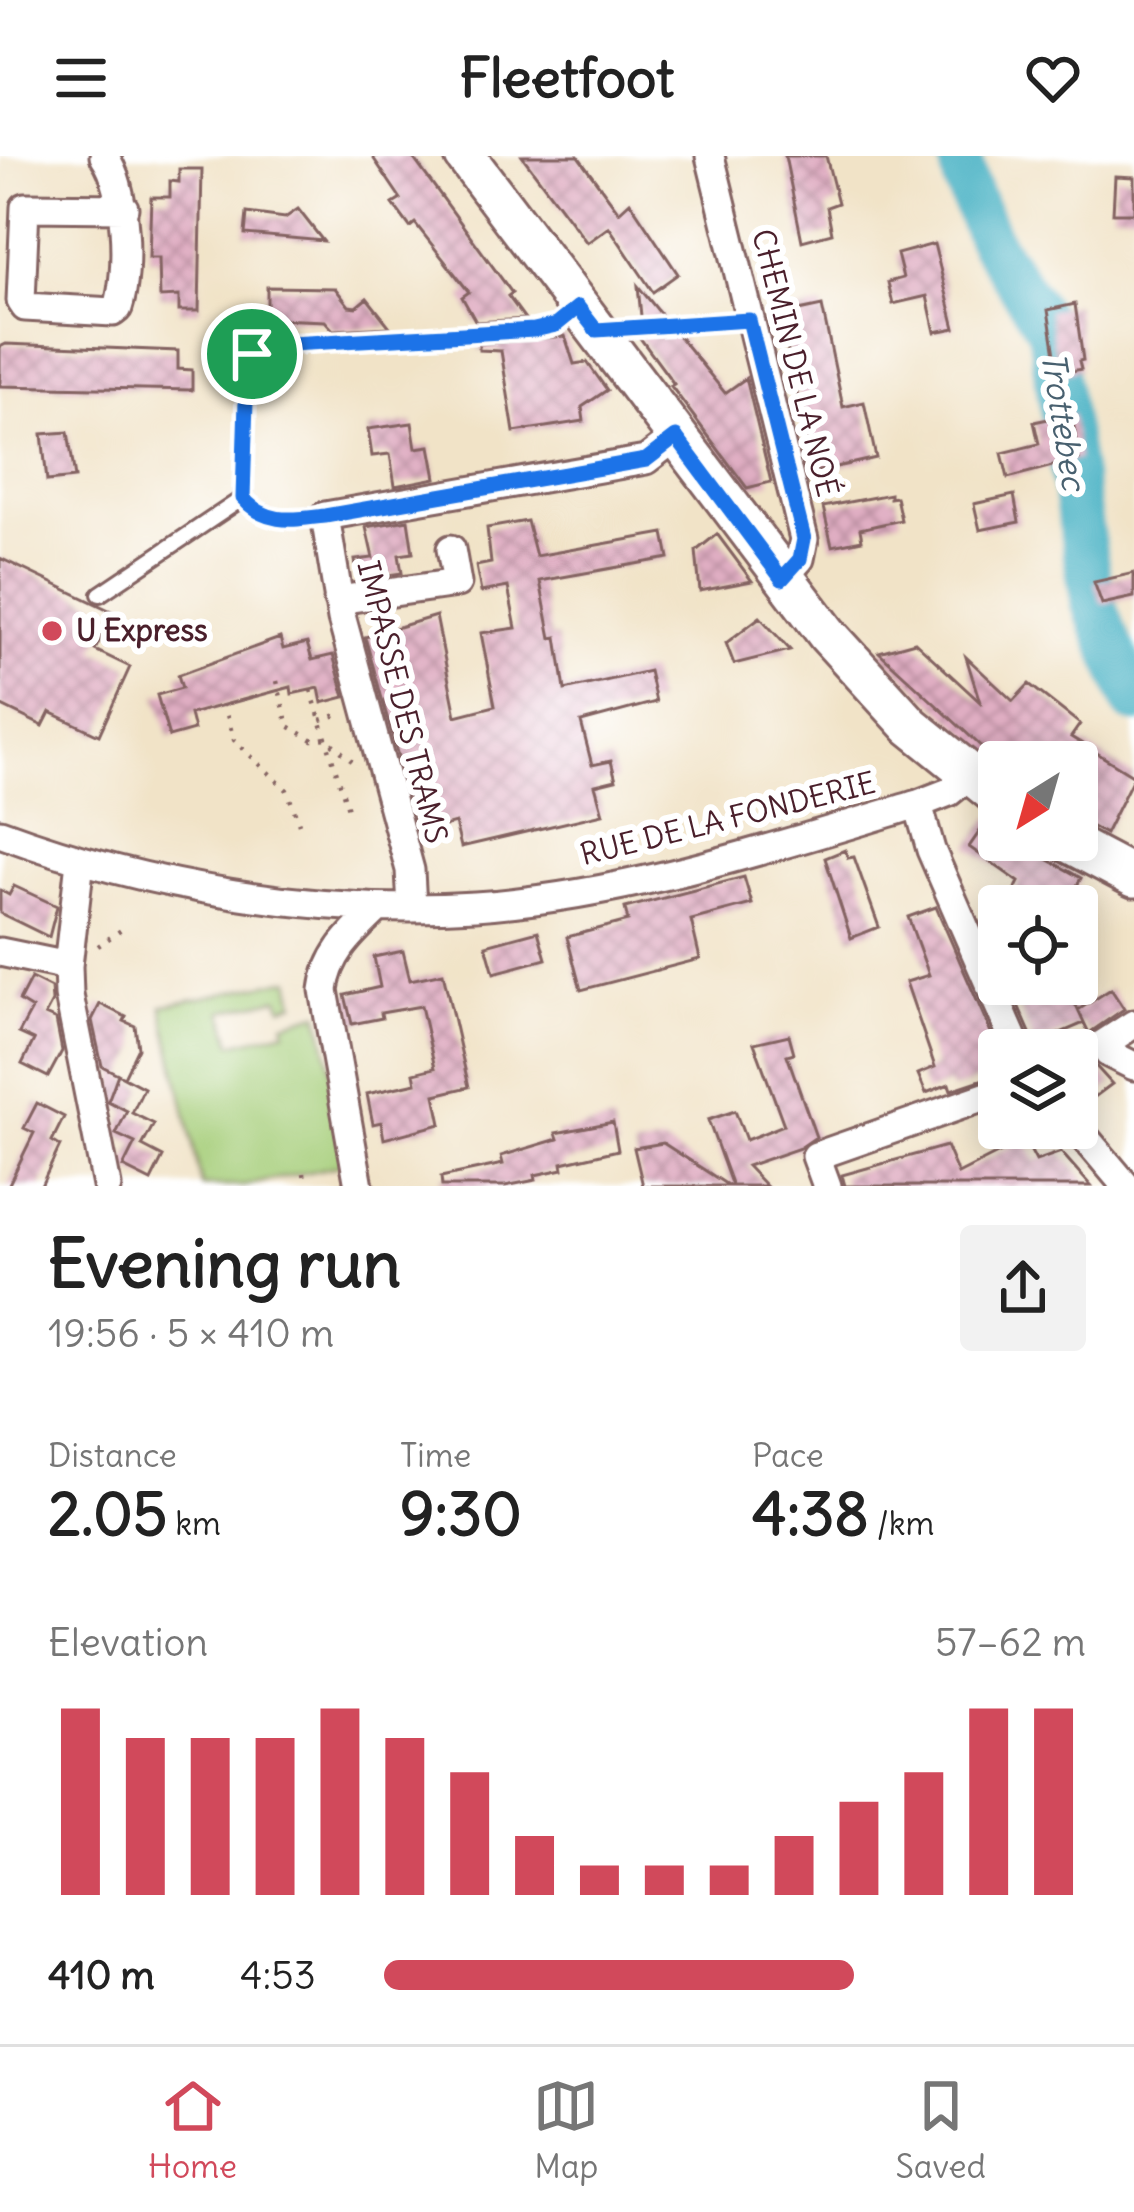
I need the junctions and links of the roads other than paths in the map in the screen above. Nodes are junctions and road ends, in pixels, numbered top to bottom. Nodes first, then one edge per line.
1 (104, 156) edge
2 (466, 156) edge
3 (710, 156) edge
4 (124, 208) junction
5 (587, 318) junction
6 (676, 437) junction
7 (243, 498) junction
8 (325, 516) junction
9 (451, 549) dead end
10 (782, 579) junction
11 (100, 594) dead end
12 (338, 600) junction
13 (978, 781) edge
14 (978, 787) edge
15 (918, 804) junction
16 (0, 833) edge
17 (1098, 858) edge
18 (80, 861) junction
19 (1134, 877) edge
20 (378, 908) junction
21 (412, 908) junction
22 (0, 952) edge
23 (68, 966) junction
24 (1134, 1024) edge
25 (1009, 1029) edge
26 (1103, 1044) junction
27 (1098, 1046) edge
28 (1134, 1066) edge
29 (978, 1101) edge
30 (1095, 1149) edge
31 (107, 1186) edge
32 (359, 1186) edge
33 (827, 1186) edge
34 (1126, 1186) edge

1 - 4 street
2 - 5 main road
3 - 10 street, CHEMIN DE LA NOÉ
4 - 4 street
5 - 6 main road
5 - 7 lane
6 - 8 street
6 - 10 main road
7 - 8 lane
7 - 11 lane
8 - 12 street, IMPASSE DES TRAMS
9 - 12 street
10 - 13 main road
12 - 21 street, IMPASSE DES TRAMS
14 - 15 street, RUE DE LA FONDERIE
15 - 21 street, RUE DE LA FONDERIE
15 - 25 street
16 - 18 street, RUE DE LA FONDERIE
17 - 19 main road
18 - 20 street, RUE DE LA FONDERIE
18 - 23 street
20 - 21 street, RUE DE LA FONDERIE
20 - 32 street
22 - 23 street
23 - 31 street
24 - 26 street
26 - 27 street
26 - 28 street
29 - 33 street
30 - 34 street

